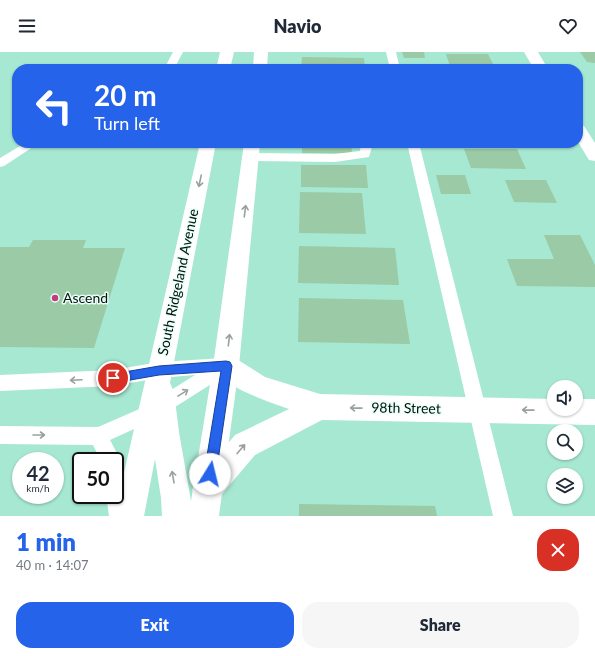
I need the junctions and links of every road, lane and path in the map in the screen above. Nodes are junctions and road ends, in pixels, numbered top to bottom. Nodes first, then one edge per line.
1 (178, 52) edge
2 (227, 52) edge
3 (261, 52) edge
4 (391, 52) edge
5 (531, 52) edge
6 (172, 64) edge
7 (225, 64) edge
8 (260, 64) edge
9 (394, 64) edge
10 (538, 64) edge
11 (583, 137) edge
12 (25, 148) edge
13 (207, 148) edge
14 (366, 148) edge
15 (414, 148) edge
16 (252, 150) edge
17 (595, 156) edge
18 (0, 163) edge
19 (226, 366) junction
20 (159, 370) junction
21 (0, 383) edge
22 (320, 407) junction
23 (156, 409) junction
24 (477, 409) junction
25 (595, 412) edge
26 (0, 435) edge
27 (98, 436) junction
28 (106, 452) edge
29 (206, 503) edge
30 (117, 504) edge
31 (119, 516) edge
32 (129, 516) edge
33 (177, 516) edge
34 (503, 516) edge

1 - 6 lane
2 - 7 main road
3 - 8 main road
4 - 9 lane
5 - 10 main road
11 - 17 main road
12 - 18 lane
13 -> 20 main road, South Ridgeland Avenue
14 - 16 lane
15 - 24 lane
19 -> 16 main road
19 - 20 lane
19 - 22 main road, 98th Street
23 -> 19 lane
19 - 29 main road
20 -> 21 lane
20 - 23 main road, South Ridgeland Avenue
24 -> 22 main road, 98th Street
29 -> 22 main road
23 - 27 lane
23 - 32 main road
33 -> 23 main road
25 -> 24 main road, 98th Street
24 - 34 lane
26 -> 27 lane
27 - 28 lane
30 - 31 lane

